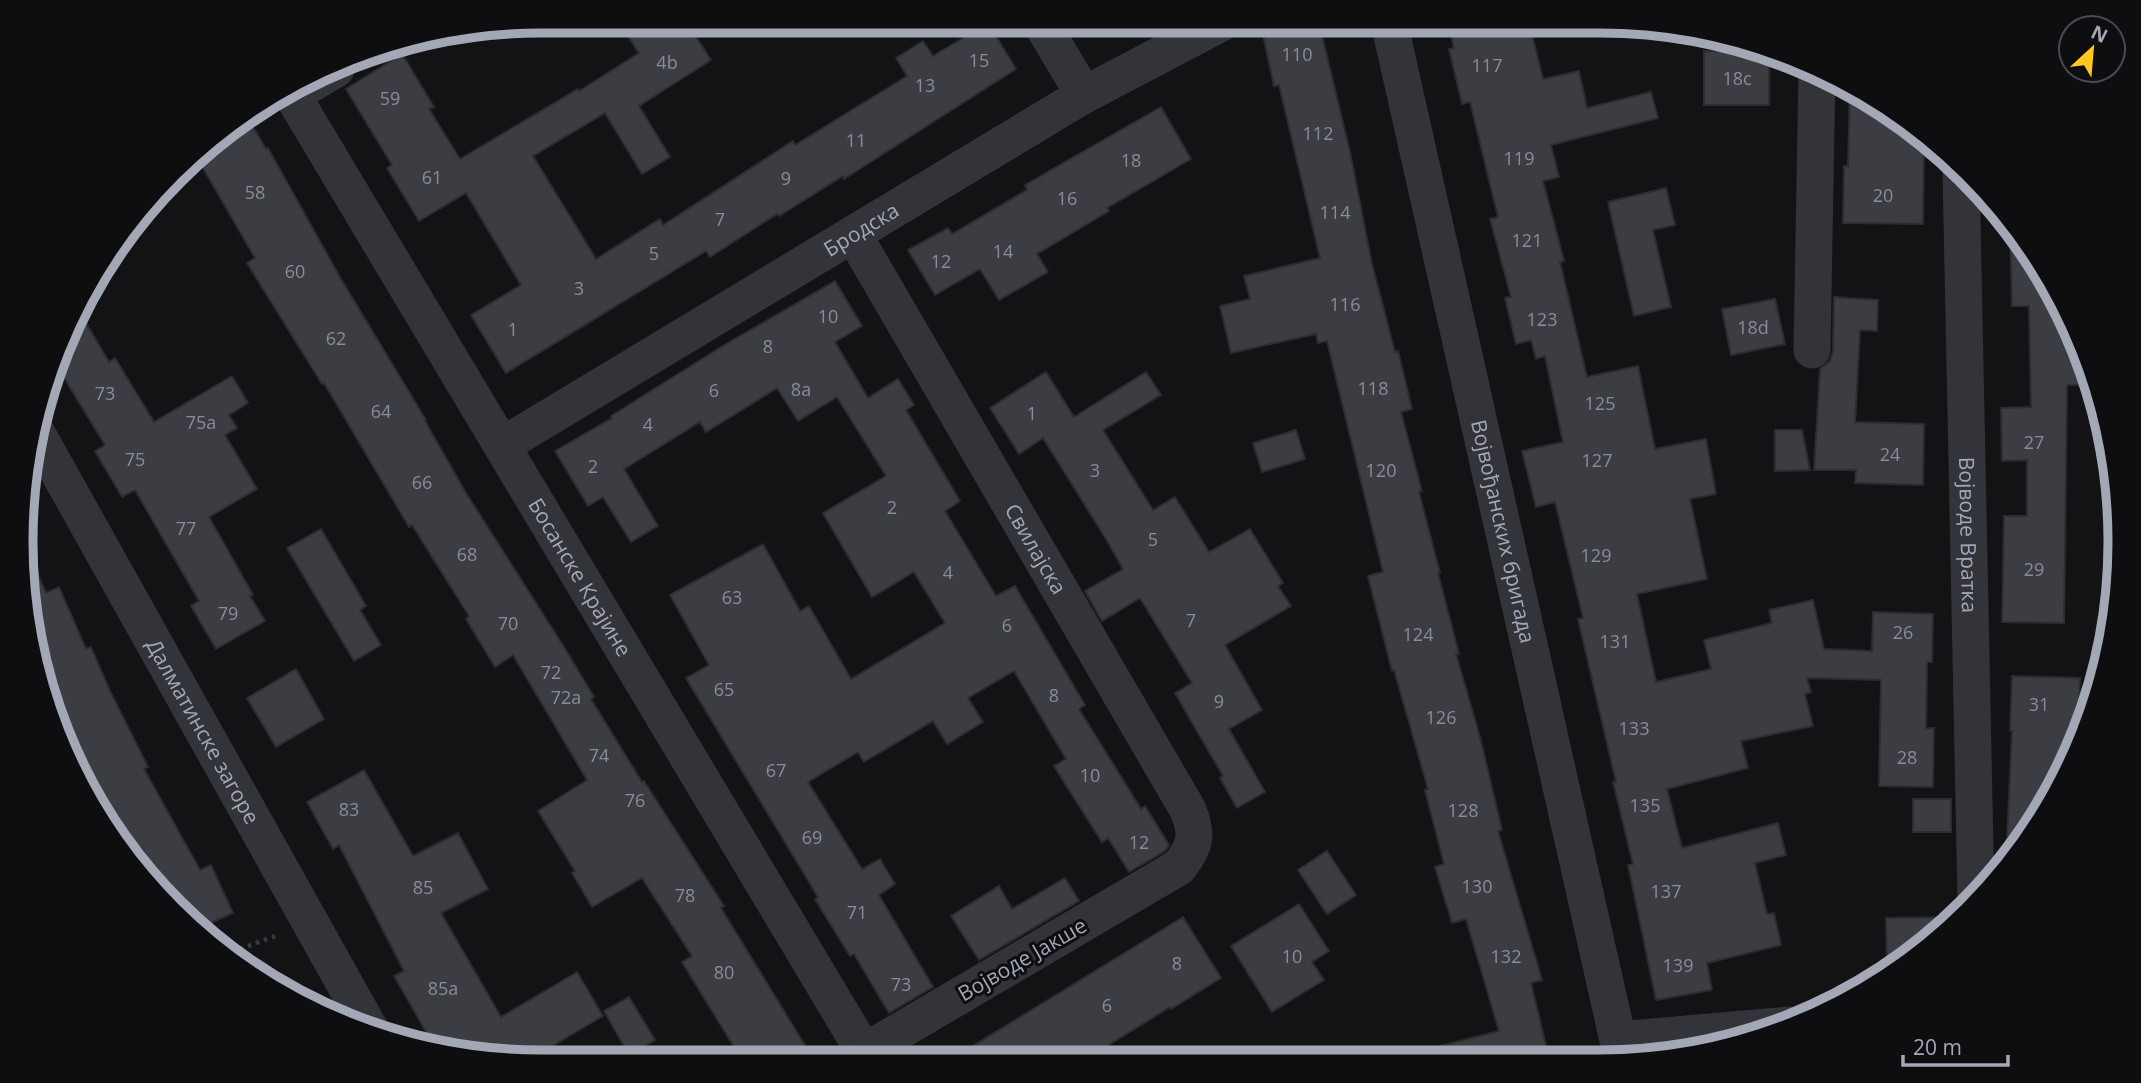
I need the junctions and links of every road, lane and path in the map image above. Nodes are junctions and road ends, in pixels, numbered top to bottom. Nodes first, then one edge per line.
1 (1047, 33) edge
2 (1202, 33) edge
3 (1391, 33) edge
4 (1817, 83) edge
5 (1084, 95) junction
6 (293, 98) edge
7 (1961, 184) edge
8 (853, 234) junction
9 (1812, 350) dead end
10 (43, 444) edge
11 (503, 445) junction
12 (1179, 867) joint
13 (1976, 884) edge
14 (311, 923) junction
15 (239, 950) edge
16 (365, 1018) edge
17 (1719, 1035) edge
18 (1620, 1049) edge
19 (862, 1050) edge
20 (876, 1050) edge

1 - 5 street
2 - 5 street, Бродска
3 - 18 street, Војвођанских бригада
4 - 9 street
5 - 8 street, Бродска
6 - 11 street, Босанске Крајине
7 - 13 street, Војводе Вратка
8 - 11 street, Бродска
8 - 12 street, Свилајска
10 - 14 street, Далматинске загоре
11 - 19 street, Босанске Крајине
12 - 20 street, Војводе Јакше
14 - 15 path
14 - 16 street, Далматинске загоре
17 - 18 street

